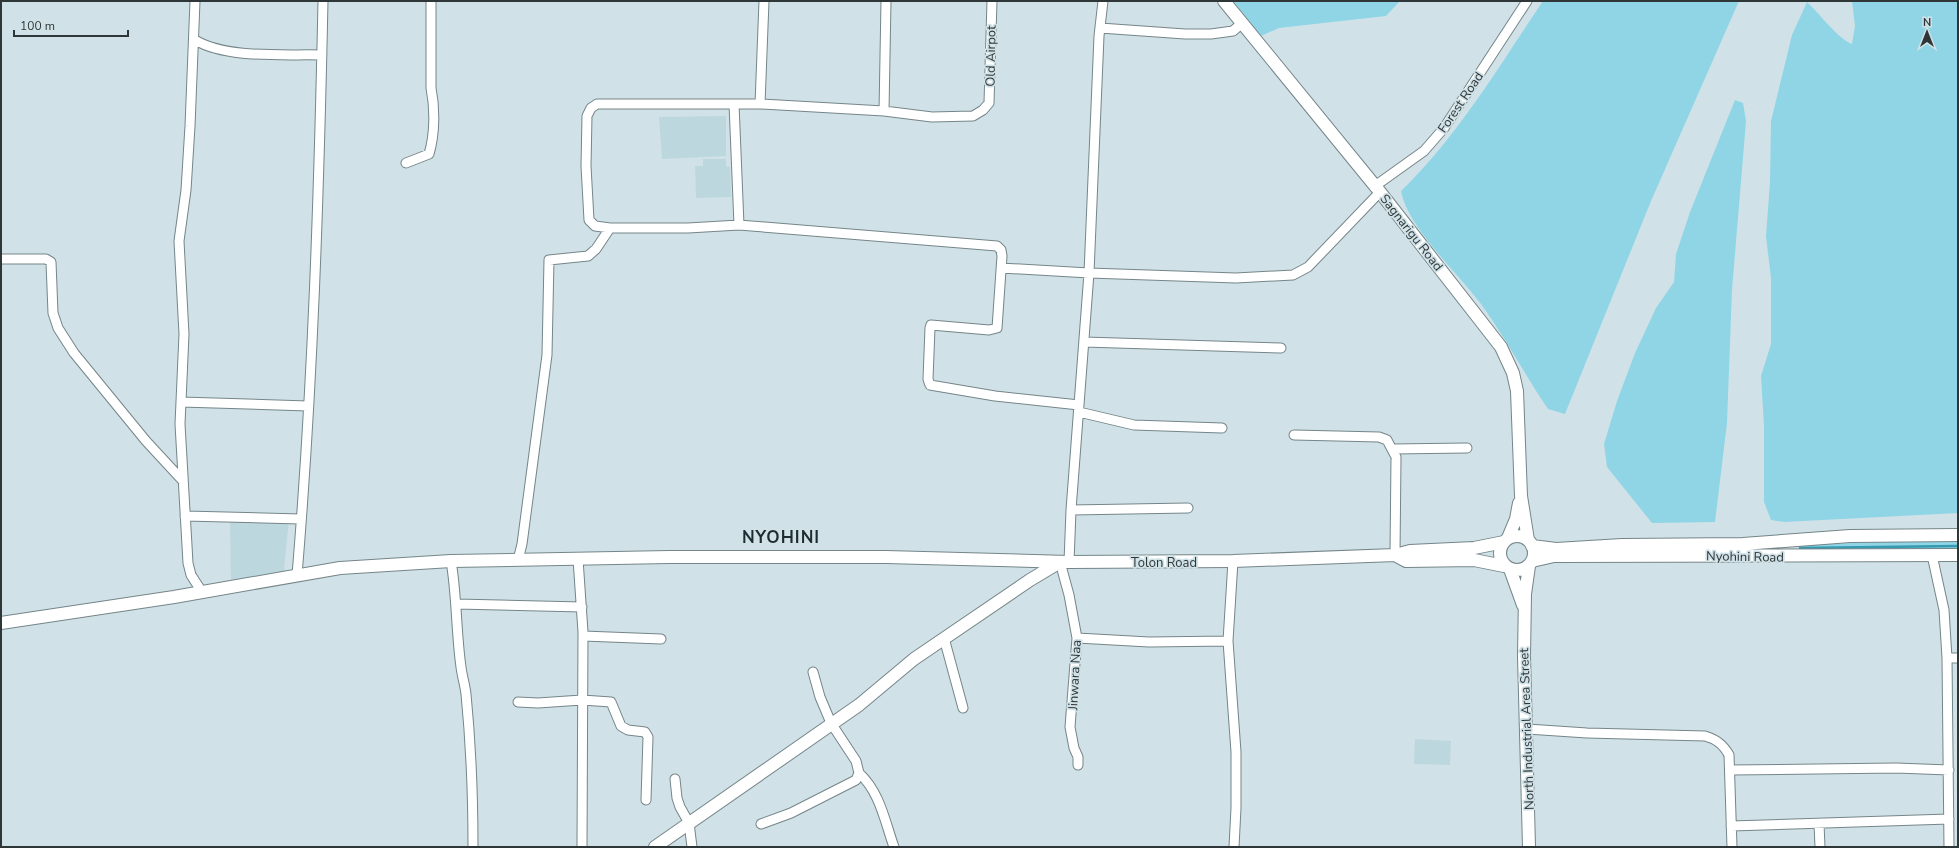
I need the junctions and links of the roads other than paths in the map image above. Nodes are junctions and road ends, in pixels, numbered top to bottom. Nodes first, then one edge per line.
1 (195, 1) edge
2 (324, 1) edge
3 (431, 1) edge
4 (764, 1) edge
5 (886, 1) edge
6 (992, 1) edge
7 (1102, 1) edge
8 (1224, 1) edge
9 (1527, 1) edge
10 (1242, 24) junction
11 (1100, 28) junction
12 (195, 40) junction
13 (322, 55) junction
14 (734, 104) junction
15 (760, 104) junction
16 (884, 111) junction
17 (406, 163) dead end
18 (1377, 189) junction
19 (739, 226) junction
20 (610, 228) junction
21 (1, 259) edge
22 (1001, 268) junction
23 (1089, 273) junction
24 (1084, 342) junction
25 (1281, 348) dead end
26 (181, 402) junction
27 (308, 406) junction
28 (1079, 409) junction
29 (1222, 428) dead end
30 (1294, 435) dead end
31 (1467, 448) dead end
32 (1393, 449) junction
33 (183, 481) junction
34 (1521, 496) junction
35 (1188, 508) dead end
36 (1071, 510) junction
37 (185, 516) junction
38 (301, 519) junction
39 (1958, 535) edge
40 (1506, 540) junction
41 (1530, 543) junction
42 (1395, 555) junction
43 (1932, 555) junction
44 (1958, 555) edge
45 (578, 559) junction
46 (518, 560) junction
47 (451, 561) junction
48 (1233, 561) junction
49 (1064, 562) junction
50 (1530, 564) junction
51 (1507, 568) junction
52 (297, 575) junction
53 (202, 592) junction
54 (457, 604) junction
55 (582, 607) junction
56 (1525, 610) junction
57 (1, 623) edge
58 (583, 636) junction
59 (944, 638) junction
60 (1077, 638) junction
61 (662, 639) dead end
62 (1228, 642) junction
63 (1947, 658) junction
64 (1958, 658) edge
65 (812, 672) dead end
66 (582, 700) junction
67 (518, 702) dead end
68 (963, 708) dead end
69 (831, 723) junction
70 (1527, 729) junction
71 (1078, 765) dead end
72 (1730, 770) junction
73 (1949, 770) junction
74 (859, 773) junction
75 (676, 779) dead end
76 (1954, 797) edge
77 (646, 800) dead end
78 (1950, 819) junction
79 (689, 823) junction
80 (761, 824) dead end
81 (1819, 824) junction
82 (1731, 826) junction
83 (473, 847) edge
84 (582, 847) edge
85 (655, 847) edge
86 (692, 847) edge
87 (894, 847) edge
88 (1234, 847) edge
89 (1530, 847) edge
90 (1732, 847) edge
91 (1820, 847) edge
92 (1949, 847) edge

1 - 12 street
2 - 13 street
3 - 17 street
4 - 15 street
5 - 16 street
6 - 16 street, Old Airpot
7 - 11 street, Jinwara Naa
8 - 10 main road, Sagnarigu Road
9 - 18 street, Forest Road
10 - 11 street
10 - 18 main road, Sagnarigu Road
11 - 23 street, Jinwara Naa
12 - 13 street
12 - 26 street
13 - 27 street
14 - 15 street
14 - 19 street
14 - 20 street
15 - 16 street
18 - 23 street, Forest Road
18 - 34 main road, Sagnarigu Road
19 - 20 street
19 - 22 street
20 - 46 street
21 - 33 street
22 - 23 street, Forest Road
22 - 28 street
23 - 24 street, Jinwara Naa
24 - 25 street
24 - 28 street, Jinwara Naa
26 - 27 street
26 - 33 street
27 - 38 street
28 - 29 street
28 - 36 street, Jinwara Naa
30 - 32 street
31 - 32 street
32 - 42 street
33 - 37 street
34 - 40 main road, Sagnarigu Road
34 - 41 main road, Sagnarigu Road
35 - 36 street
36 - 49 street, Jinwara Naa
37 - 38 street
37 - 53 street
38 - 52 street
39 - 41 main road, Nyohini Road
40 - 41 main road
40 - 42 main road
40 - 51 main road
41 - 50 main road
42 - 48 main road, Tolon Road
42 - 51 main road
43 - 44 main road, Nyohini Road
43 - 50 main road, Nyohini Road
43 - 63 street
45 - 46 main road, Tolon Road
45 - 49 main road, Tolon Road
45 - 55 street
46 - 47 main road, Tolon Road
47 - 52 main road, Tolon Road
47 - 54 street
48 - 49 main road, Tolon Road
48 - 62 street
49 - 59 main road
49 - 60 street, Jinwara Naa
50 - 51 main road
50 - 56 main road, North Industrial Area Street
51 - 56 main road, North Industrial Area Street
52 - 53 main road, Tolon Road
53 - 57 main road, Tolon Road
54 - 55 street
54 - 83 street
55 - 58 street
56 - 70 main road, North Industrial Area Street
58 - 61 street
58 - 66 street
59 - 68 street
59 - 69 main road
60 - 62 street
60 - 71 street, Jinwara Naa
62 - 88 street
63 - 64 street
63 - 73 street
65 - 69 street
66 - 67 street
66 - 77 street
66 - 84 street
69 - 74 street
69 - 79 main road
70 - 72 street
70 - 89 main road, North Industrial Area Street
72 - 73 street
72 - 82 street
73 - 76 street
74 - 80 street
74 - 87 street
75 - 79 street
76 - 78 street
78 - 81 street
78 - 92 street
79 - 85 main road
79 - 86 street
81 - 82 street
81 - 91 street
82 - 90 street

